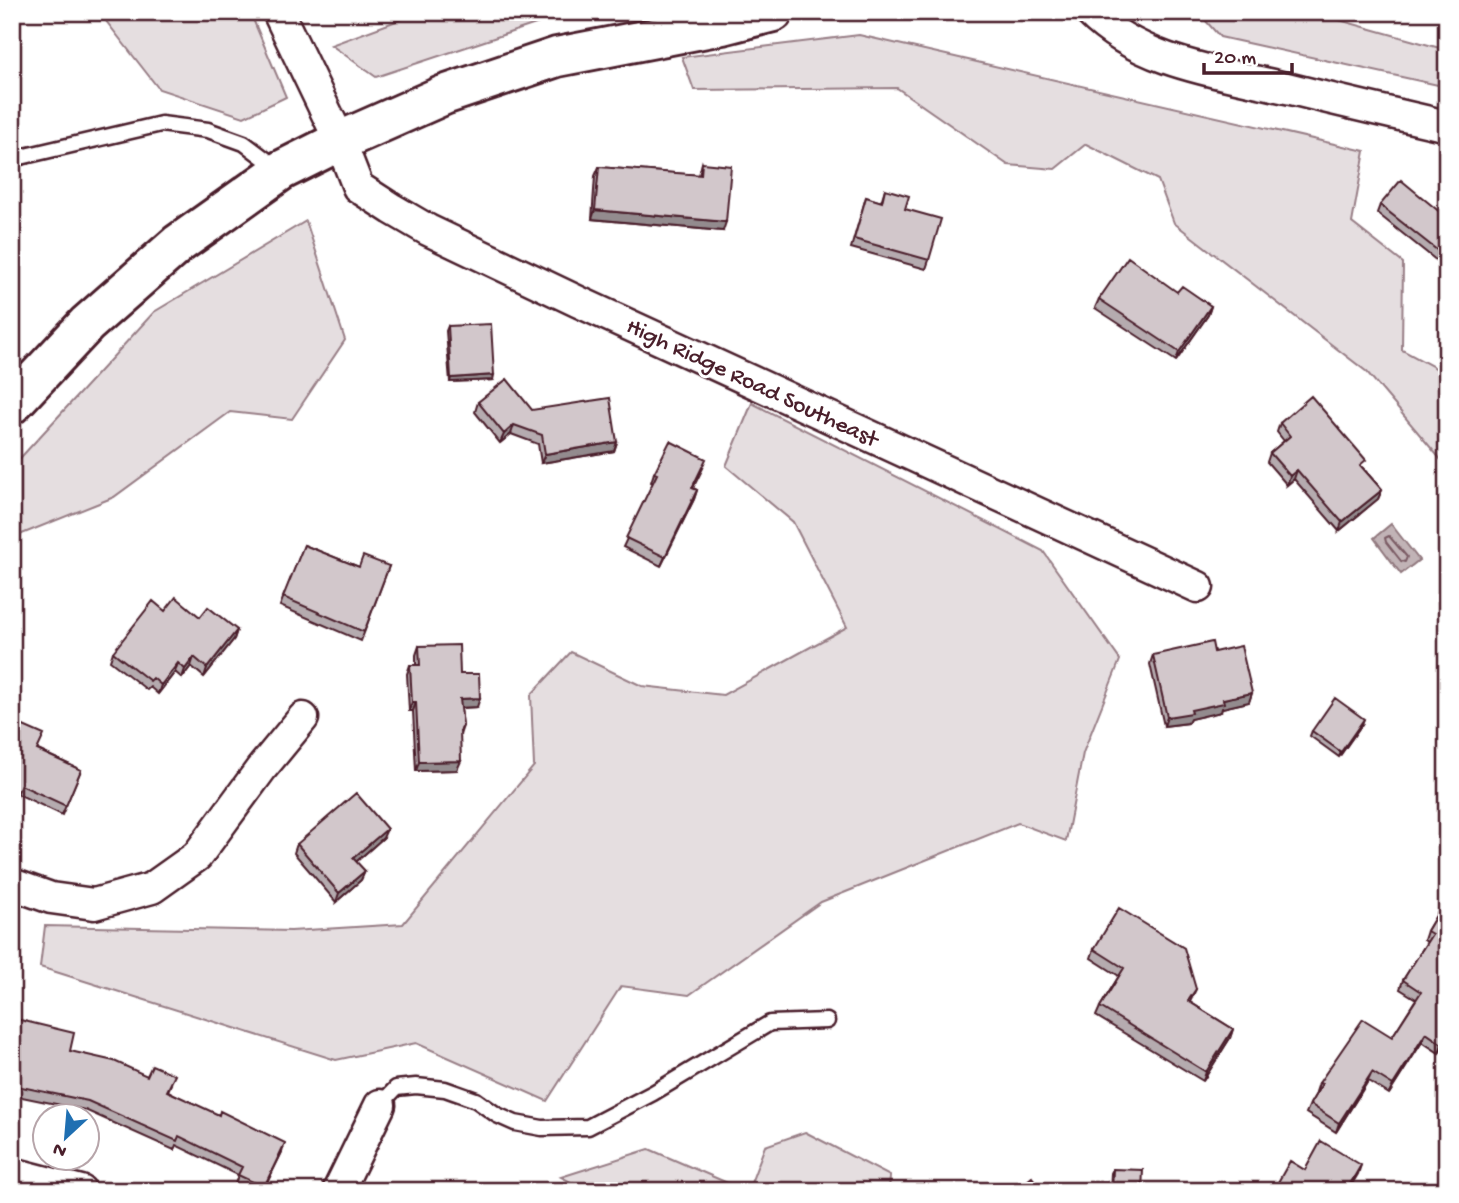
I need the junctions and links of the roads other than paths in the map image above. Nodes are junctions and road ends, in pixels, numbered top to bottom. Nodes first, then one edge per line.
1 (278, 12) edge
2 (773, 12) edge
3 (1090, 12) edge
4 (720, 19) edge
5 (1447, 126) edge
6 (340, 141) junction
7 (12, 159) edge
8 (282, 170) junction
9 (12, 404) edge
10 (1198, 587) dead end
11 (303, 718) dead end
12 (12, 884) edge
13 (827, 1021) dead end
14 (380, 1105) joint
15 (12, 1173) edge
16 (81, 1191) edge
17 (338, 1191) edge

1 - 6 street, High Ridge Road Southeast
2 - 4 main road
3 - 5 street
4 - 6 main road
6 - 8 main road
6 - 10 street, High Ridge Road Southeast
7 - 8 lane
8 - 9 main road
11 - 12 street
13 - 14 lane
14 - 17 street
15 - 16 street

